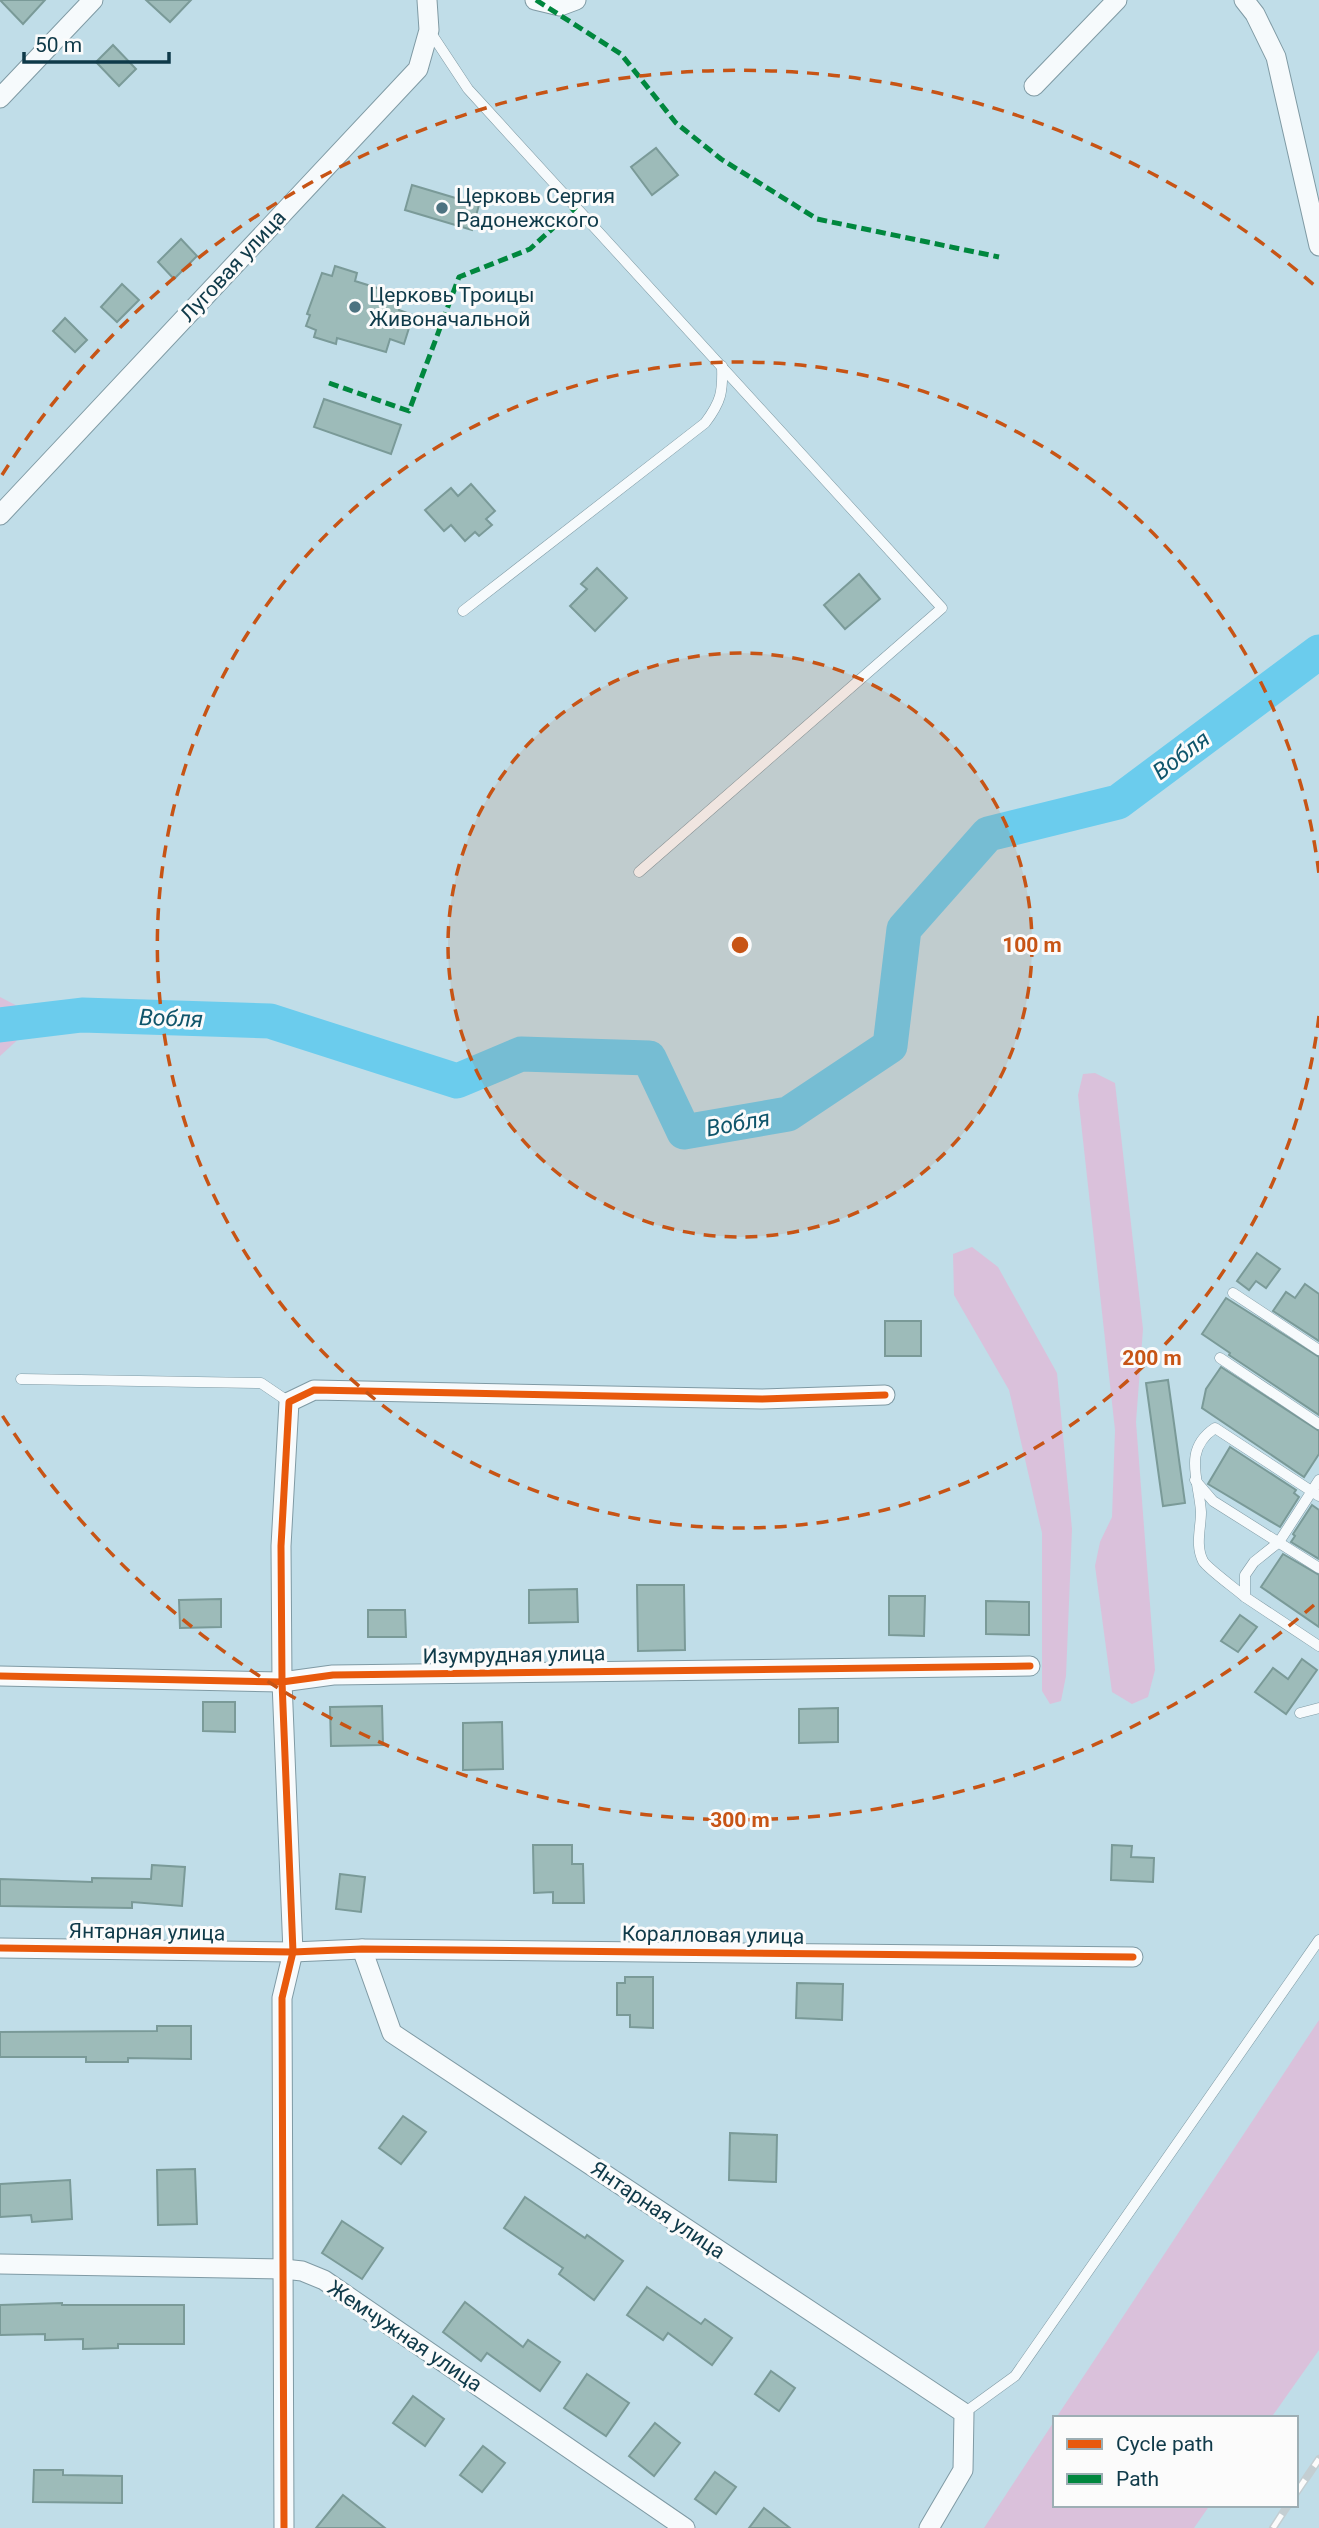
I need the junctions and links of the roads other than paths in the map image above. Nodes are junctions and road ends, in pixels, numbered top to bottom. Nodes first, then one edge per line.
1 (93, 0) edge
2 (426, 0) edge
3 (535, 0) edge
4 (576, 0) edge
5 (1117, 0) edge
6 (1244, 0) edge
7 (429, 30) junction
8 (1034, 86) dead end
9 (0, 98) edge
10 (1319, 246) edge
11 (722, 366) junction
12 (0, 515) edge
13 (463, 611) dead end
14 (639, 872) dead end
15 (1234, 1293) dead end
16 (1319, 1350) edge
17 (1220, 1358) dead end
18 (21, 1379) dead end
19 (885, 1395) dead end
20 (289, 1402) junction
21 (1319, 1424) edge
22 (1195, 1480) junction
23 (1319, 1480) edge
24 (1315, 1494) edge
25 (1279, 1542) junction
26 (1319, 1568) edge
27 (1245, 1597) junction
28 (1319, 1646) edge
29 (1030, 1666) dead end
30 (0, 1675) edge
31 (282, 1682) junction
32 (1319, 1708) edge
33 (1300, 1713) dead end
34 (1319, 1940) edge
35 (0, 1948) edge
36 (362, 1949) junction
37 (293, 1952) junction
38 (1133, 1956) dead end
39 (0, 2264) edge
40 (284, 2269) junction
41 (964, 2413) junction
42 (284, 2528) edge
43 (685, 2528) edge
44 (929, 2528) edge

1 - 9 street
2 - 7 street, Луговая улица
3 - 4 street
5 - 8 street
6 - 10 street
7 - 11 lane
7 - 12 street, Луговая улица
11 - 13 lane
11 - 14 lane
15 - 16 lane
17 - 21 lane
18 - 20 lane
19 - 20 street
20 - 31 street
22 - 24 lane
22 - 25 lane
22 - 27 lane
23 - 24 lane
24 - 25 lane
25 - 26 lane
25 - 27 lane
27 - 28 lane
29 - 31 street, Изумрудная улица
30 - 31 street, Изумрудная улица
31 - 37 street
32 - 33 lane
34 - 41 lane
35 - 37 street, Янтарная улица
36 - 37 street, Коралловая улица
36 - 38 street, Коралловая улица
36 - 41 street, Янтарная улица
37 - 40 street
39 - 40 street, Жемчужная улица
40 - 42 street
40 - 43 street, Жемчужная улица
41 - 44 street

